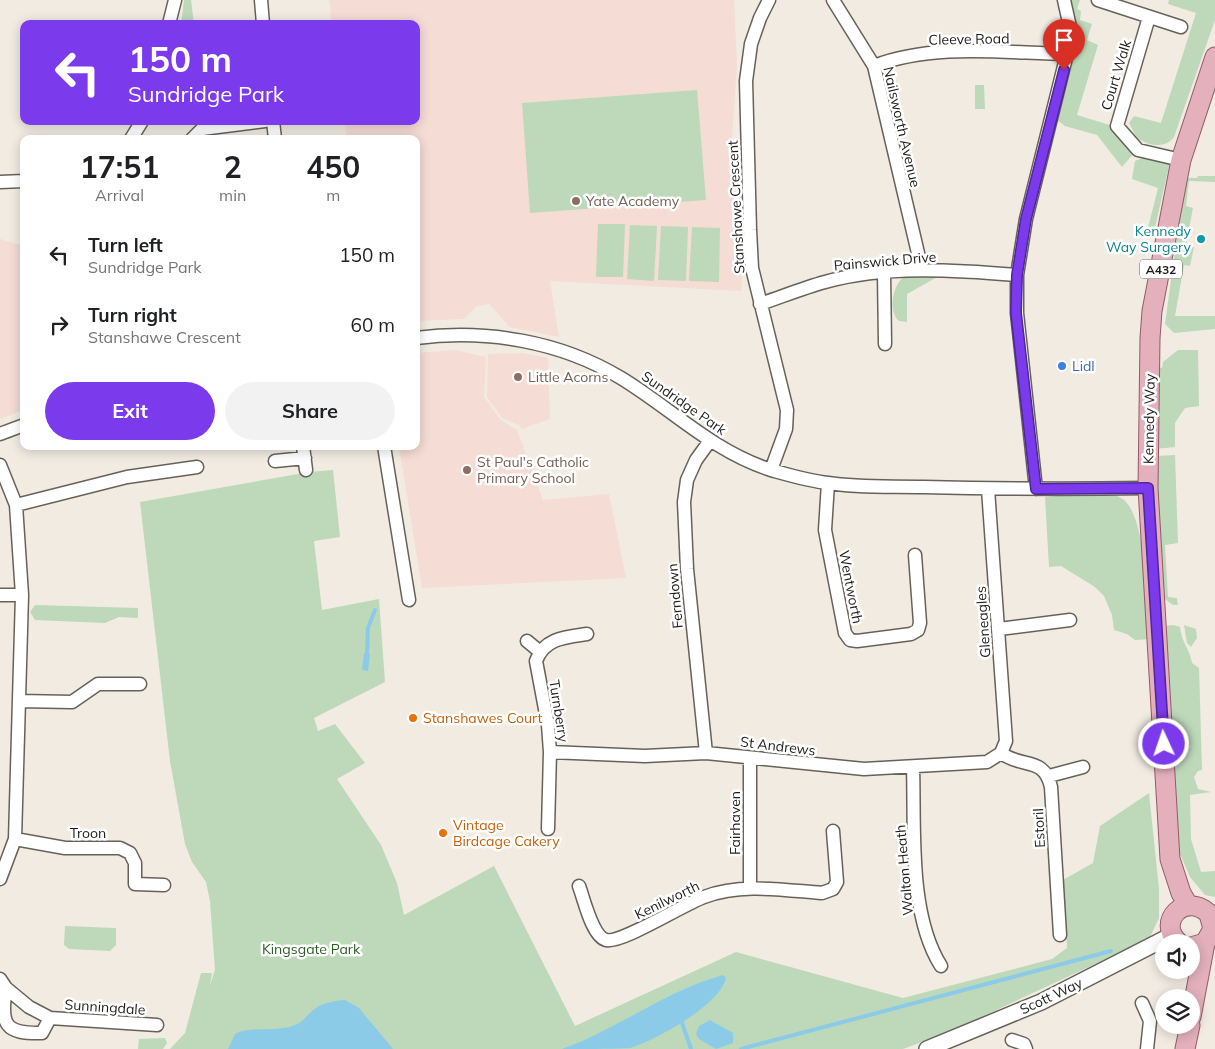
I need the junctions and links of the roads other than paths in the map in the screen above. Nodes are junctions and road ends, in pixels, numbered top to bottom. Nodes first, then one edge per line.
1 (175, 0) edge
2 (261, 0) edge
3 (769, 0) edge
4 (833, 0) edge
5 (1064, 0) edge
6 (1098, 0) edge
7 (1112, 2) edge
8 (1149, 17) junction
9 (171, 20) edge
10 (263, 20) edge
11 (1182, 27) dead end
12 (1067, 54) junction
13 (1215, 57) edge
14 (874, 66) junction
15 (233, 125) edge
16 (196, 135) edge
17 (1181, 160) junction
18 (20, 181) edge
19 (0, 182) edge
20 (922, 270) junction
21 (884, 273) junction
22 (1017, 275) junction
23 (760, 304) junction
24 (420, 337) edge
25 (885, 344) dead end
26 (20, 426) edge
27 (0, 434) edge
28 (710, 442) junction
29 (385, 450) edge
30 (305, 458) edge
31 (275, 461) dead end
32 (0, 465) edge
33 (198, 467) dead end
34 (771, 470) junction
35 (828, 483) junction
36 (1148, 488) junction
37 (988, 489) junction
38 (1036, 489) junction
39 (16, 505) junction
40 (915, 555) dead end
41 (0, 595) edge
42 (22, 595) junction
43 (409, 600) dead end
44 (1070, 620) dead end
45 (998, 629) junction
46 (587, 634) dead end
47 (527, 641) dead end
48 (539, 651) junction
49 (140, 684) dead end
50 (19, 701) junction
51 (550, 752) junction
52 (706, 753) junction
53 (1000, 753) junction
54 (750, 758) junction
55 (913, 767) junction
56 (1083, 767) dead end
57 (1049, 776) junction
58 (548, 829) dead end
59 (833, 831) dead end
60 (15, 839) junction
61 (0, 879) edge
62 (164, 885) dead end
63 (579, 886) dead end
64 (750, 888) junction
65 (1188, 905) junction
66 (1060, 934) dead end
67 (1174, 934) edge
68 (1200, 943) edge
69 (1155, 948) edge
70 (941, 966) dead end
71 (3, 984) edge
72 (1142, 1003) dead end
73 (50, 1018) junction
74 (157, 1025) dead end
75 (1188, 1034) edge
76 (1012, 1040) dead end
77 (928, 1049) edge
78 (1026, 1049) edge
79 (1147, 1049) edge
80 (1185, 1049) edge

1 - 9 street
2 - 10 street
3 - 23 street, Stanshawe Crescent
4 - 14 street, Nailsworth Avenue
5 - 12 street
6 - 7 street
7 - 8 street
8 - 11 street
8 - 17 street, Court Walk
12 - 14 street, Cleeve Road
12 - 22 street
13 - 17 main road, Kennedy Way / A432
14 - 20 street, Nailsworth Avenue
15 - 16 street
17 - 36 main road, Kennedy Way / A432
18 - 19 street
20 - 21 street, Painswick Drive
20 - 22 street, Painswick Drive
21 - 23 street, Painswick Drive
21 - 25 street
22 - 38 street
23 - 34 street, Stanshawe Crescent
24 - 28 street, Sundridge Park
26 - 27 street
28 - 34 street, Sundridge Park
28 - 52 street, Ferndown
29 - 43 street
30 - 31 street
32 - 39 street
33 - 39 street
34 - 35 street, Sundridge Park
35 - 37 street, Sundridge Park
35 - 40 street, Wentworth
36 - 38 street, Sundridge Park
36 - 65 main road, Kennedy Way / A432
37 - 38 street, Sundridge Park
37 - 45 street, Gleneagles
39 - 42 street
41 - 42 street
42 - 50 street
44 - 45 street
45 - 53 street, Gleneagles
46 - 48 street
47 - 48 street
48 - 51 street, Turnberry
49 - 50 street
50 - 60 street
51 - 52 street, St Andrews
51 - 58 street, Turnberry
52 - 54 street, St Andrews
53 - 55 street, St Andrews
53 - 57 street
54 - 55 street, St Andrews
54 - 64 street, Fairhaven
55 - 70 street, Walton Heath
56 - 57 street
57 - 66 street, Estoril
59 - 64 street, Kenilworth
60 - 61 street
60 - 62 street, Troon
63 - 64 street, Kenilworth
65 - 67 main road
65 - 68 main road
69 - 77 street, Scott Way
71 - 73 street, Sunningdale
71 - 73 street, Sunningdale
72 - 79 street
73 - 74 street, Sunningdale
75 - 80 main road
76 - 78 street

